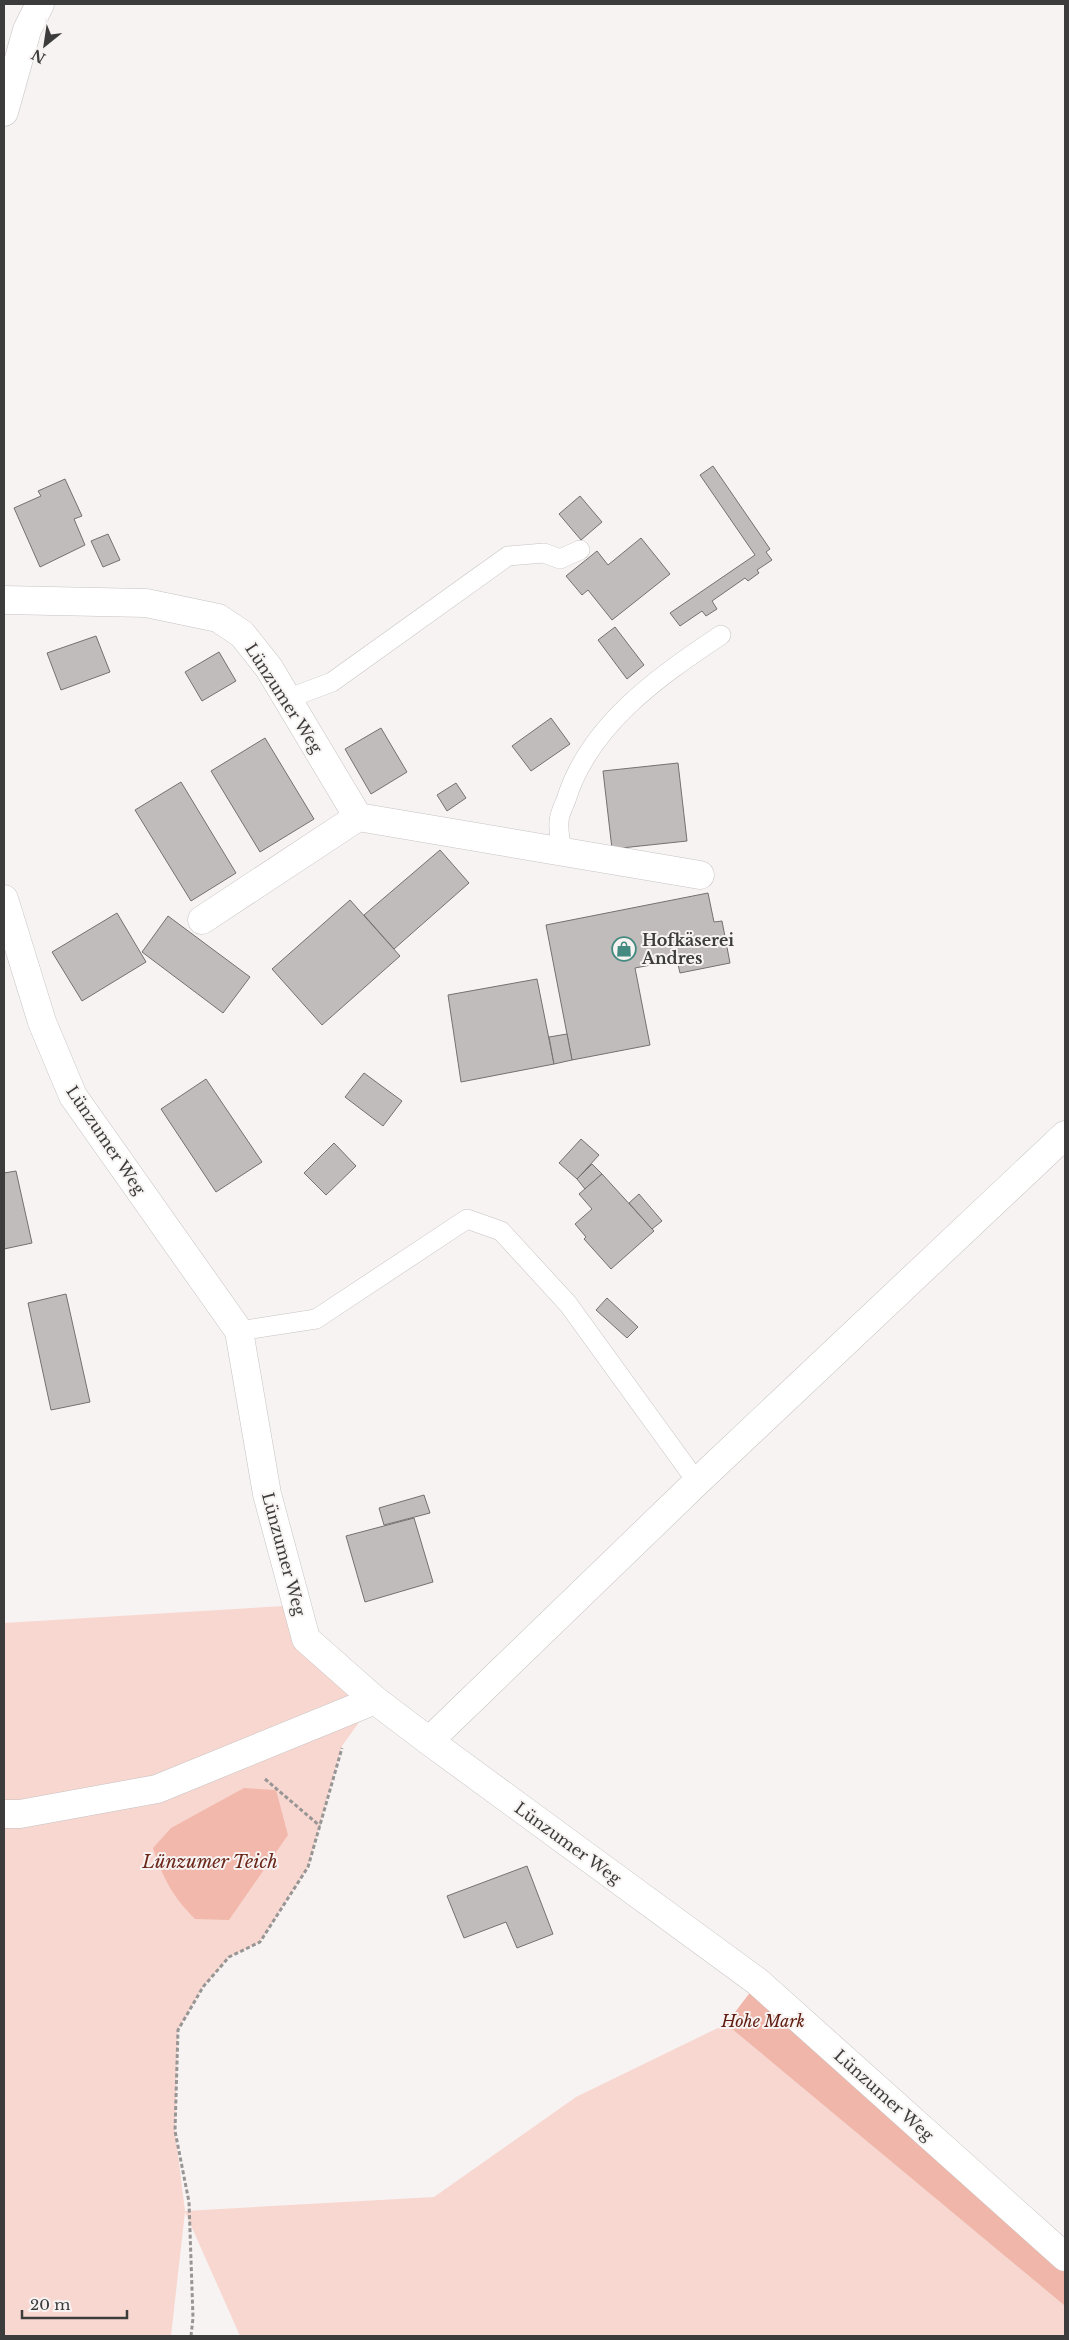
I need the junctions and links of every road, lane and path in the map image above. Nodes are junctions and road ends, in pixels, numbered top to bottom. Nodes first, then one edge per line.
1 (40, 4) edge
2 (4, 112) edge
3 (580, 550) dead end
4 (4, 600) edge
5 (721, 635) dead end
6 (287, 699) junction
7 (358, 817) junction
8 (562, 852) junction
9 (700, 875) dead end
10 (4, 899) edge
11 (202, 920) dead end
12 (1065, 1135) edge
13 (239, 1331) junction
14 (697, 1482) junction
15 (375, 1700) junction
16 (429, 1742) junction
17 (342, 1746) dead end
18 (238, 1756) junction
19 (4, 1814) edge
20 (320, 1826) junction
21 (1065, 2257) edge
22 (191, 2336) edge

1 - 2 street
3 - 6 lane
4 - 6 street, Lünzumer Weg
5 - 8 lane
6 - 7 street, Lünzumer Weg
7 - 8 street
7 - 11 street
8 - 9 street
10 - 13 street, Lünzumer Weg
12 - 14 street
13 - 14 lane
13 - 15 street, Lünzumer Weg
14 - 16 street
15 - 16 street, Lünzumer Weg
15 - 18 street
16 - 21 street, Lünzumer Weg
17 - 20 path
18 - 19 street
18 - 20 path
20 - 22 path

